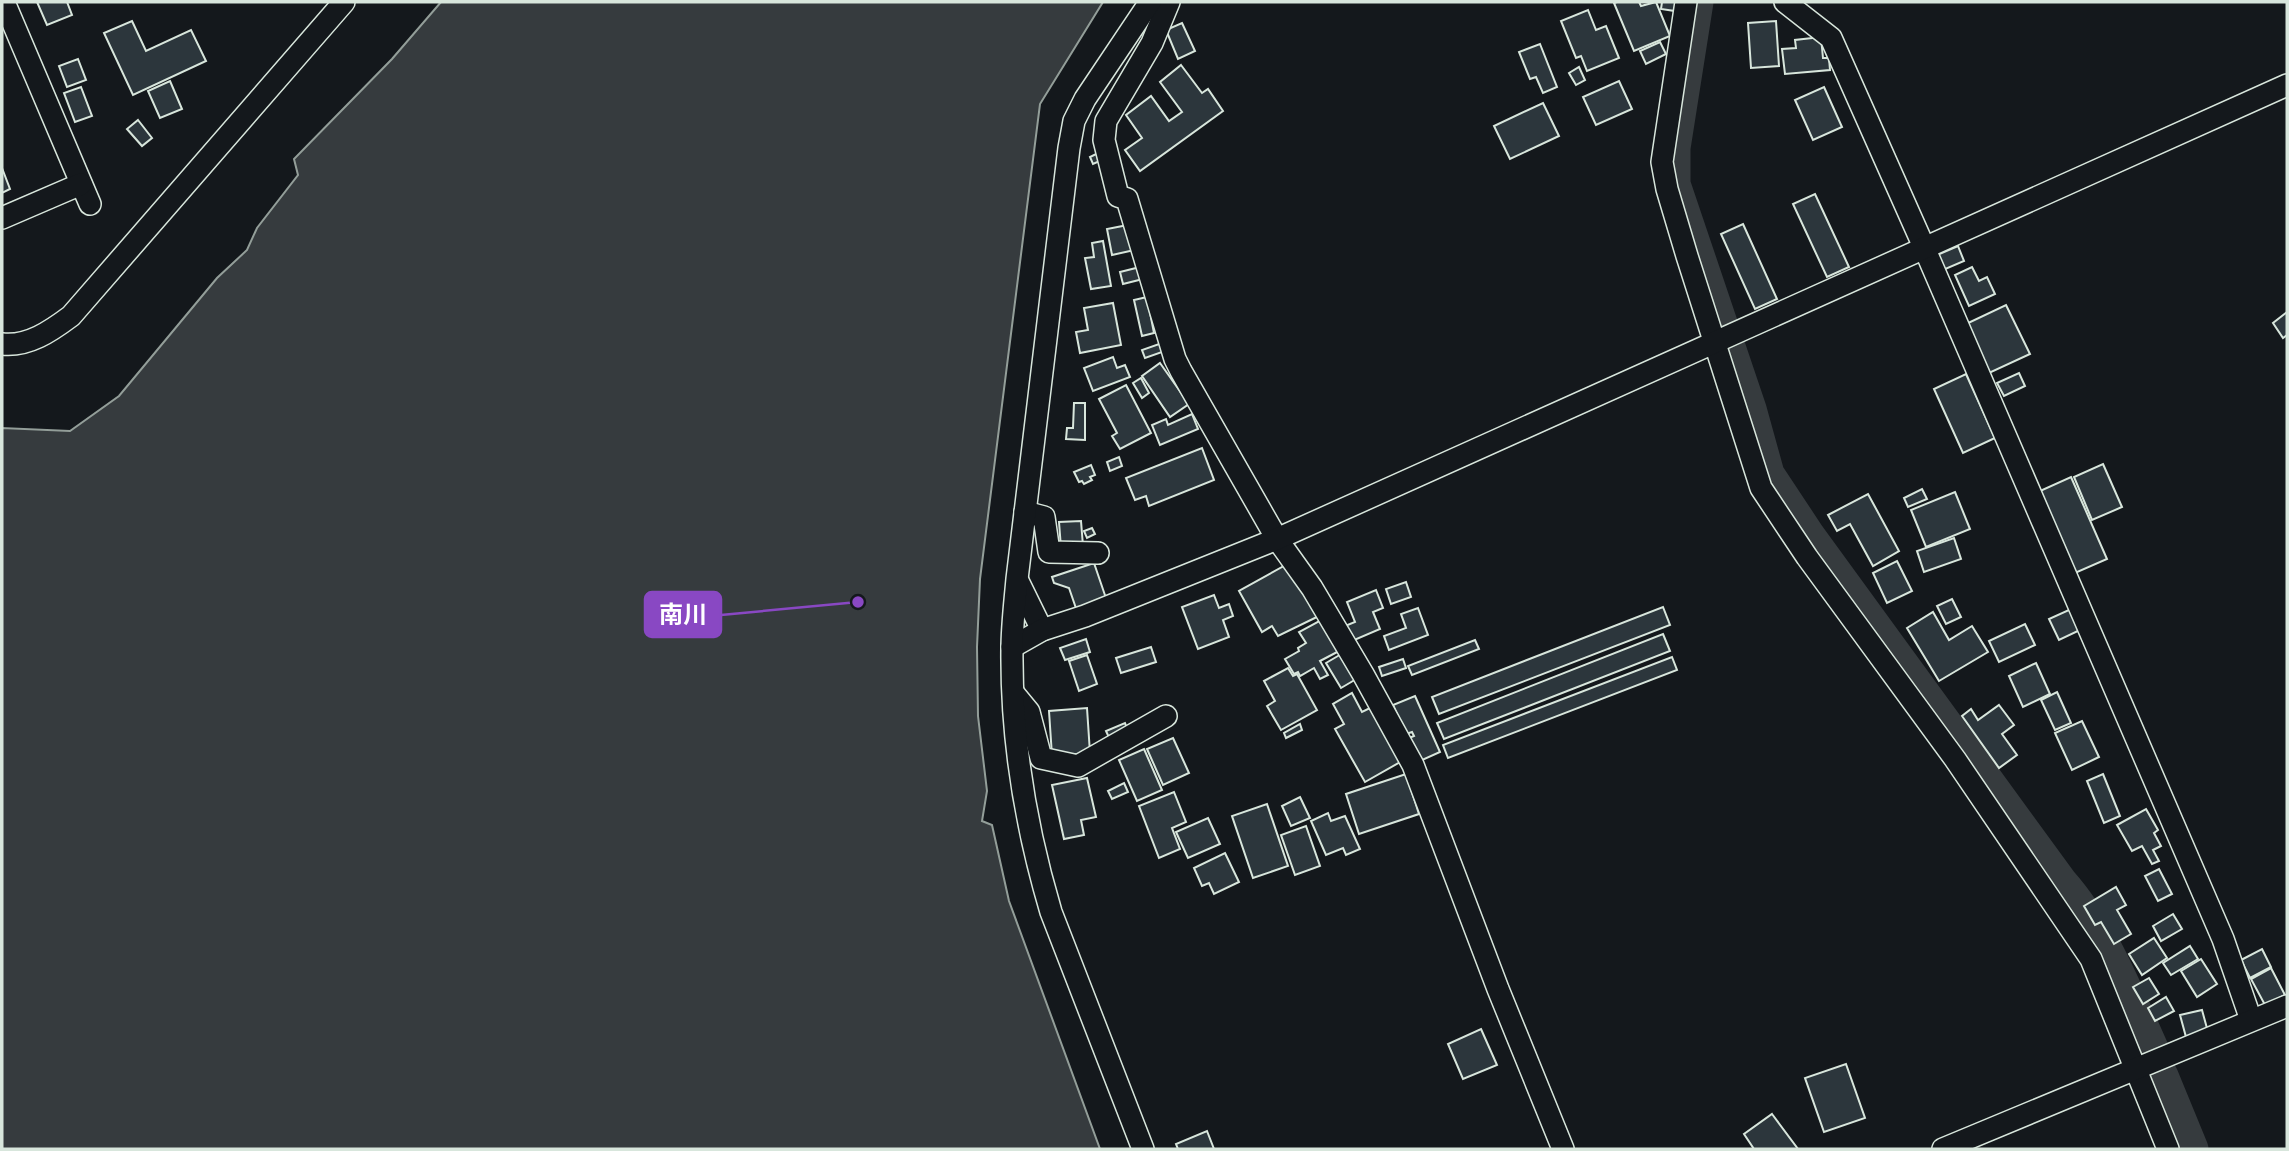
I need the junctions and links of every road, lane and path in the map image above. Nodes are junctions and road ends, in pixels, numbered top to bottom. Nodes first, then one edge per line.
1 (4, 2) edge
2 (344, 2) edge
3 (1150, 2) edge
4 (1168, 2) edge
5 (1686, 2) edge
6 (1785, 2) edge
7 (2287, 85) edge
8 (81, 184) junction
9 (90, 204) dead end
10 (2, 218) edge
11 (1923, 247) junction
12 (1723, 337) junction
13 (2, 344) edge
14 (1025, 512) junction
15 (1277, 539) junction
16 (1098, 553) dead end
17 (1017, 579) junction
18 (1042, 630) junction
19 (1012, 648) junction
20 (1014, 695) junction
21 (1166, 716) dead end
22 (2287, 1006) edge
23 (2251, 1020) junction
24 (2136, 1068) junction
25 (1143, 1149) edge
26 (1563, 1149) edge
27 (1942, 1149) edge
28 (2168, 1149) edge

1 - 8 street
2 - 13 street
3 - 14 street
4 - 15 street
5 - 12 street
6 - 11 street
7 - 11 street
8 - 9 street
8 - 10 street
11 - 12 street
11 - 23 street
12 - 15 street
12 - 24 street
14 - 16 street
14 - 17 street
15 - 18 street
15 - 26 street
17 - 18 street
17 - 19 street
18 - 19 street
19 - 20 street
20 - 21 street
20 - 25 street
22 - 23 street
23 - 24 street
24 - 27 street
24 - 28 street

